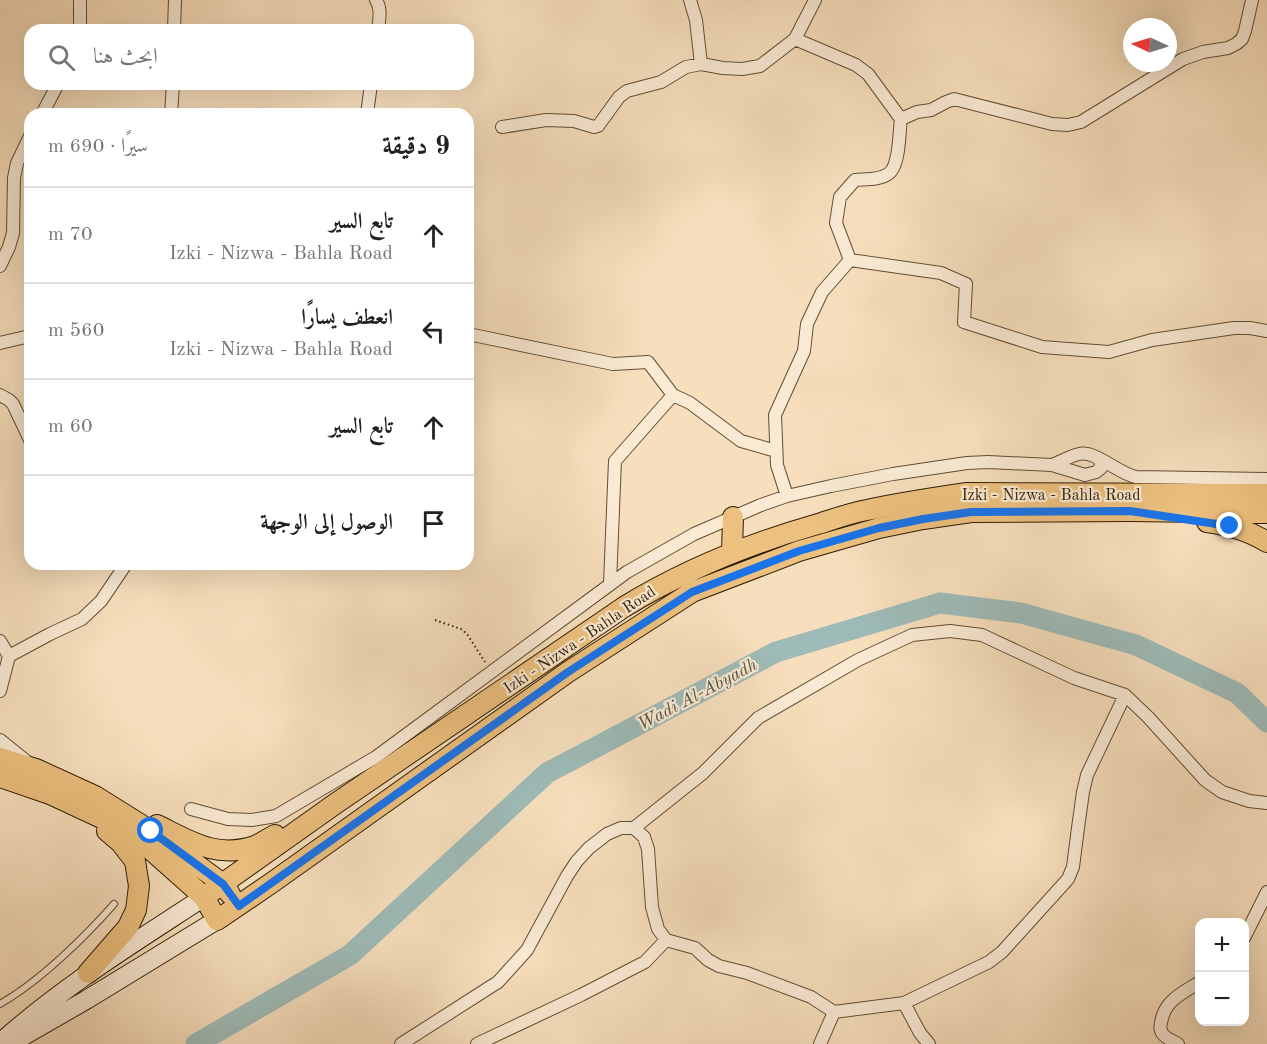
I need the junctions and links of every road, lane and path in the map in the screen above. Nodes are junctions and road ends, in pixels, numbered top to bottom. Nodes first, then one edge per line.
1 (80, 0) edge
2 (175, 0) edge
3 (375, 0) edge
4 (690, 0) edge
5 (815, 0) edge
6 (1252, 0) edge
7 (80, 24) edge
8 (174, 24) edge
9 (379, 24) edge
10 (795, 39) junction
11 (701, 64) junction
12 (55, 90) edge
13 (173, 90) edge
14 (370, 90) edge
15 (45, 108) edge
16 (171, 108) edge
17 (368, 108) edge
18 (901, 119) junction
19 (502, 127) dead end
20 (24, 148) edge
21 (850, 261) junction
22 (0, 266) edge
23 (1267, 331) edge
24 (474, 335) edge
25 (24, 337) edge
26 (0, 343) edge
27 (0, 395) edge
28 (673, 395) junction
29 (24, 426) edge
30 (776, 451) junction
31 (1101, 461) junction
32 (1052, 465) junction
33 (1267, 479) edge
34 (1267, 494) edge
35 (787, 496) junction
36 (1130, 511) junction
37 (1267, 513) edge
38 (734, 517) junction
39 (1267, 542) edge
40 (732, 552) junction
41 (122, 570) edge
42 (610, 583) junction
43 (435, 620) dead end
44 (0, 641) edge
45 (9, 656) junction
46 (492, 671) junction
47 (0, 691) edge
48 (1125, 695) junction
49 (0, 740) edge
50 (0, 758) edge
51 (36, 769) junction
52 (0, 777) edge
53 (50, 794) junction
54 (95, 796) junction
55 (1267, 803) edge
56 (335, 804) junction
57 (191, 809) dead end
58 (634, 828) junction
59 (223, 884) junction
60 (1267, 892) edge
61 (204, 897) junction
62 (114, 904) dead end
63 (239, 906) junction
64 (217, 920) junction
65 (1249, 930) edge
66 (666, 940) junction
67 (88, 973) junction
68 (1195, 985) edge
69 (904, 1003) junction
70 (0, 1004) edge
71 (834, 1012) junction
72 (0, 1043) edge
73 (9, 1044) edge
74 (401, 1044) edge
75 (477, 1044) edge
76 (820, 1044) edge
77 (929, 1044) edge
78 (1178, 1044) edge

1 - 7 street
2 - 8 street
3 - 9 street
4 - 11 street
5 - 10 street
6 - 18 street
10 - 11 street
10 - 18 street
11 - 19 street
12 - 15 street
13 - 16 street
14 - 17 street
18 - 21 street
20 - 22 street
21 - 23 street
21 - 30 street
24 - 28 street
25 - 26 street
27 - 29 street
28 - 30 street
28 - 42 street
30 - 35 street
31 - 32 street
31 - 32 street
31 - 33 street
32 - 35 street
34 - 40 main road, Izki - Nizwa - Bahla Road
35 - 38 street
36 - 37 main road, Izki - Nizwa - Bahla Road
36 - 39 main road
36 - 63 main road, Izki - Nizwa - Bahla Road
38 - 40 main road
38 - 42 street
40 - 56 main road, Izki - Nizwa - Bahla Road
41 - 45 street
42 - 46 street
43 - 46 path
44 - 45 street
45 - 47 street
46 - 57 street
48 - 55 street
48 - 58 street
48 - 69 street
49 - 51 street
50 - 51 main road
51 - 54 main road
52 - 53 main road
53 - 61 main road
53 - 67 main road
54 - 56 main road
54 - 59 main road
56 - 59 main road, Izki - Nizwa - Bahla Road
58 - 66 street
58 - 74 street
59 - 61 main road, Izki - Nizwa - Bahla Road
59 - 63 main road
60 - 65 street
61 - 64 main road
61 - 67 street
62 - 70 lane
63 - 64 main road, Izki - Nizwa - Bahla Road
64 - 73 street
66 - 71 street
66 - 75 street
67 - 72 street
68 - 78 street
69 - 71 street
69 - 77 street
71 - 76 street

